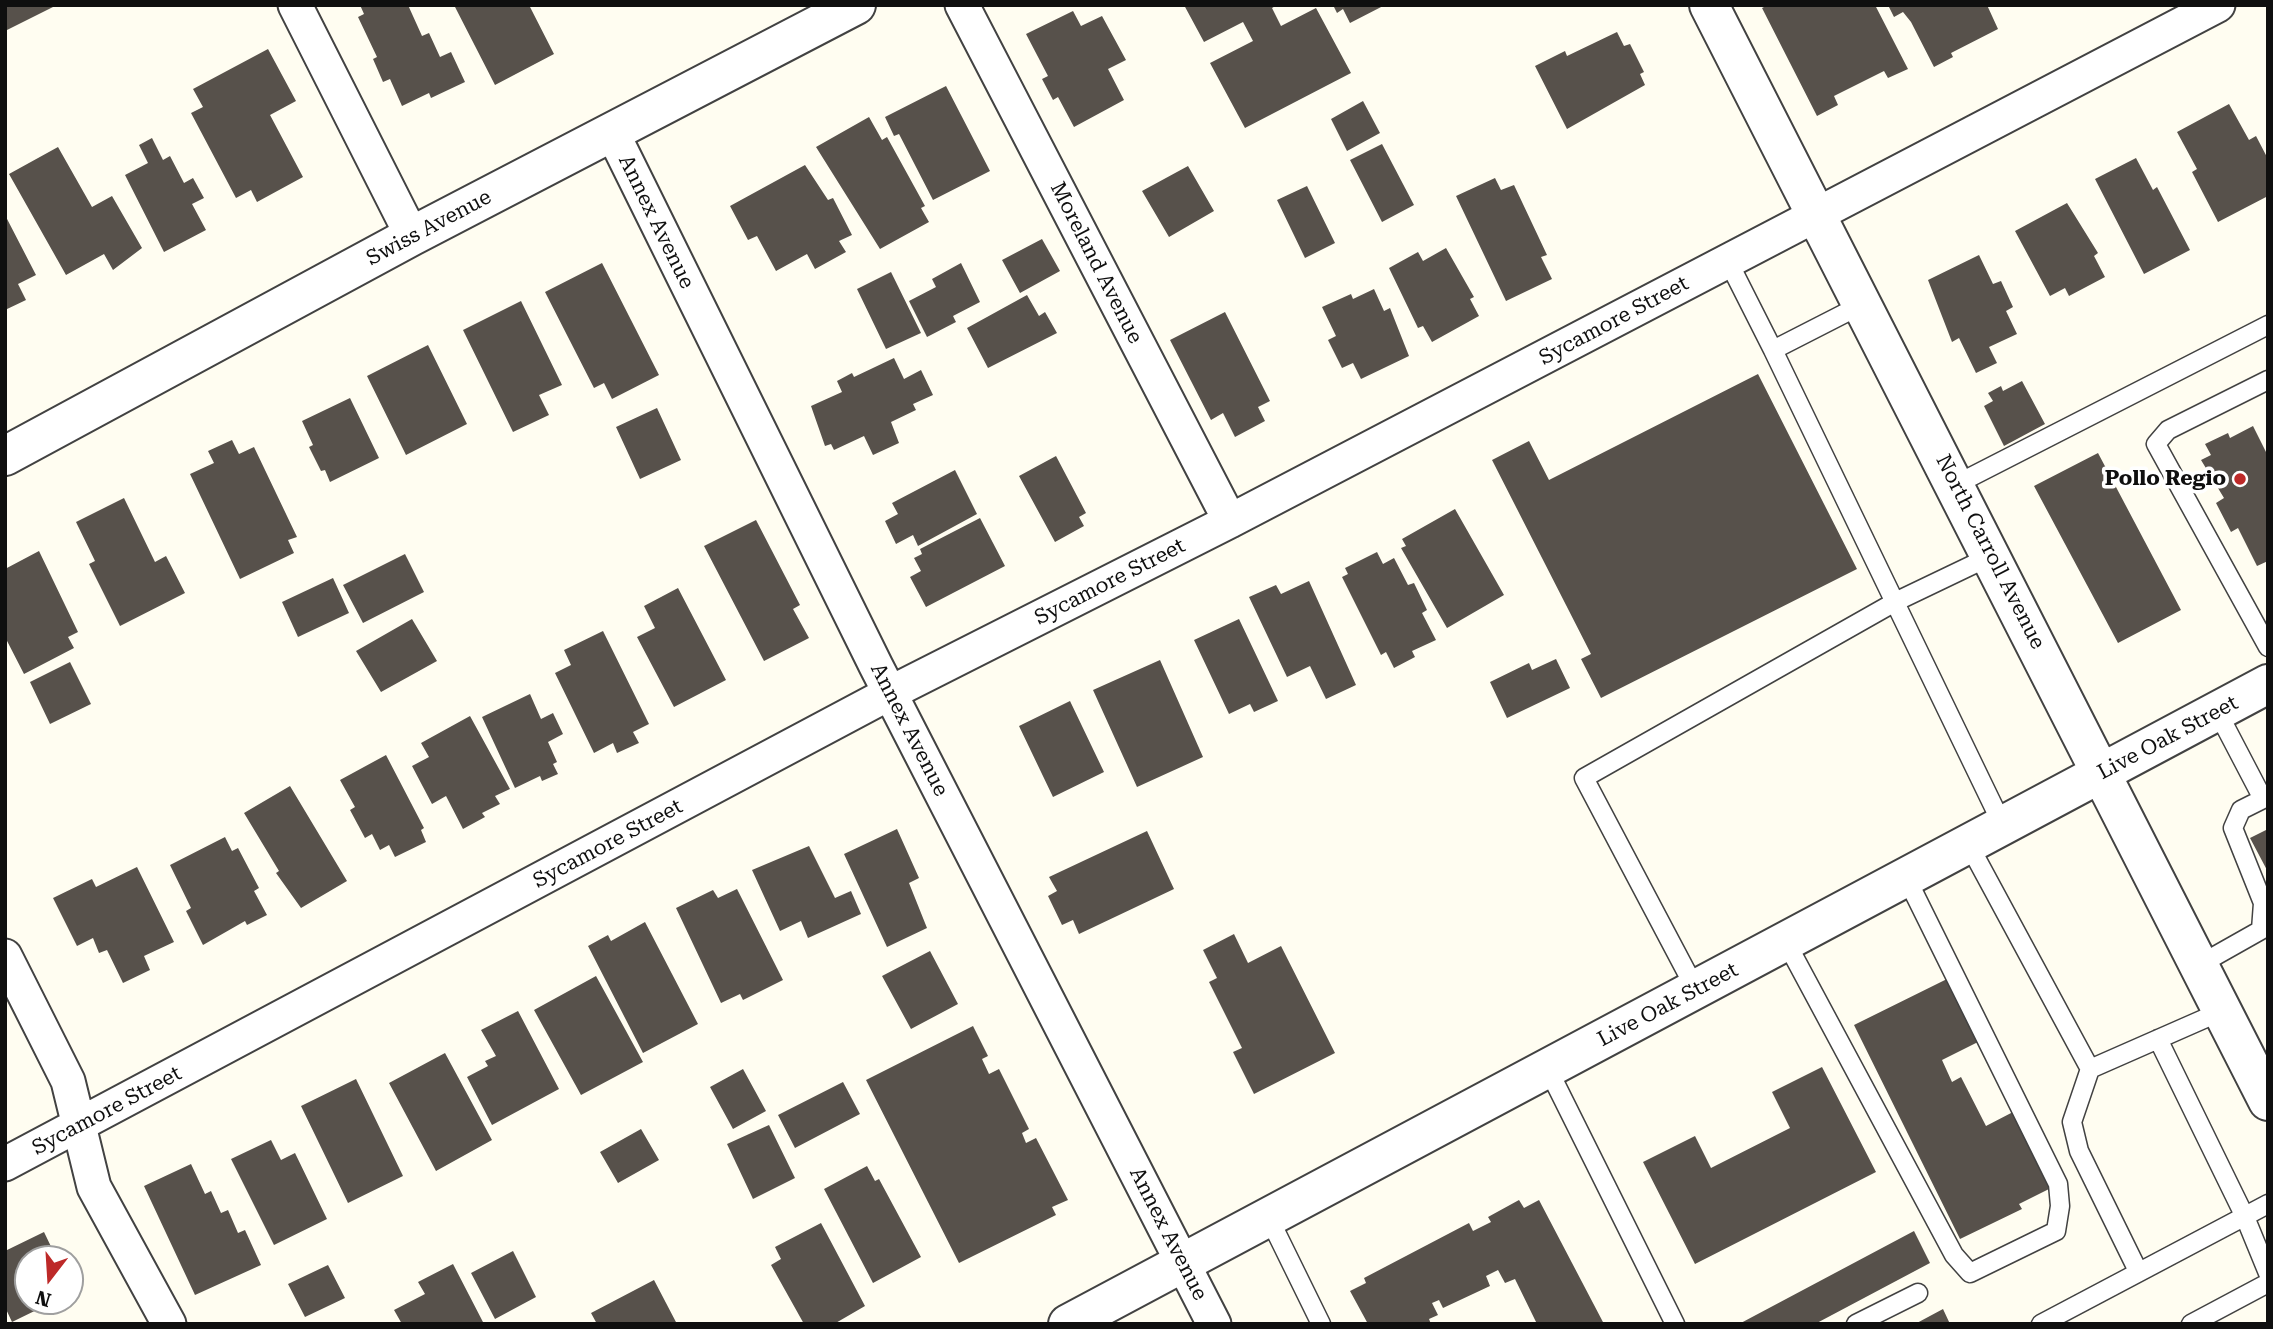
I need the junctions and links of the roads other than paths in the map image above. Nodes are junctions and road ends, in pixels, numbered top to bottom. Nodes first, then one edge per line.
1 (295, 5) edge
2 (856, 5) edge
3 (962, 5) edge
4 (1709, 5) edge
5 (2218, 5) edge
6 (612, 132) junction
7 (1817, 215) junction
8 (412, 236) junction
9 (1728, 261) junction
10 (1863, 304) junction
11 (2268, 325) edge
12 (1773, 350) junction
13 (2268, 380) edge
14 (5, 456) edge
15 (1955, 485) junction
16 (1230, 521) junction
17 (1991, 556) junction
18 (1895, 602) junction
19 (2268, 647) edge
20 (2268, 684) edge
21 (890, 693) junction
22 (2217, 711) junction
23 (2102, 773) junction
24 (2265, 797) edge
25 (2003, 826) junction
26 (1969, 845) junction
27 (1907, 879) junction
28 (2265, 937) edge
29 (1786, 942) junction
30 (5, 956) edge
31 (2199, 965) junction
32 (1696, 990) junction
33 (2222, 1011) junction
34 (2158, 1039) junction
35 (1548, 1069) junction
36 (2090, 1069) junction
37 (2268, 1101) edge
38 (78, 1126) junction
39 (5, 1164) edge
40 (2268, 1204) edge
41 (2245, 1217) junction
42 (1269, 1219) junction
43 (1184, 1263) junction
44 (2138, 1271) junction
45 (2268, 1273) edge
46 (2268, 1283) edge
47 (1918, 1293) dead end
48 (2064, 1318) edge
49 (169, 1324) edge
50 (1068, 1324) edge
51 (1214, 1324) edge
52 (1321, 1324) edge
53 (1675, 1324) edge
54 (1856, 1324) edge
55 (2041, 1324) edge
56 (2191, 1324) edge

1 - 8 street
2 - 6 street, Swiss Avenue
3 - 16 street, Moreland Avenue
4 - 7 street, North Carroll Avenue
5 - 7 street, Sycamore Street
6 - 8 street, Swiss Avenue
6 - 21 street, Annex Avenue
7 - 9 street, Sycamore Street
7 - 10 street, North Carroll Avenue
8 - 14 street, Swiss Avenue
9 - 12 lane
9 - 16 street, Sycamore Street
10 - 12 lane
10 - 15 street, North Carroll Avenue
11 - 15 lane
12 - 18 lane
13 - 19 lane
15 - 17 street, North Carroll Avenue
16 - 21 street, Sycamore Street
17 - 18 lane
17 - 23 street, North Carroll Avenue
18 - 25 lane
18 - 32 lane
20 - 22 street, Live Oak Street
21 - 38 street, Sycamore Street
21 - 43 street, Annex Avenue
22 - 23 street, Live Oak Street
22 - 24 lane
23 - 25 street, Live Oak Street
23 - 31 street, North Carroll Avenue
24 - 28 lane
25 - 26 street, Live Oak Street
26 - 27 street, Live Oak Street
26 - 36 lane
27 - 29 street, Live Oak Street
27 - 29 lane
28 - 31 lane
29 - 32 street, Live Oak Street
30 - 38 street
31 - 33 street, North Carroll Avenue
32 - 35 street, Live Oak Street
33 - 34 lane
33 - 37 street, North Carroll Avenue
34 - 36 lane
34 - 41 lane
35 - 42 street, Live Oak Street
35 - 53 lane
36 - 44 lane
38 - 39 street, Sycamore Street
38 - 49 street
40 - 41 lane
41 - 44 lane
41 - 45 lane
42 - 43 street, Live Oak Street
42 - 52 lane
43 - 50 street, Live Oak Street
43 - 51 street, Annex Avenue
44 - 48 lane
46 - 56 lane
47 - 54 lane
48 - 55 lane

